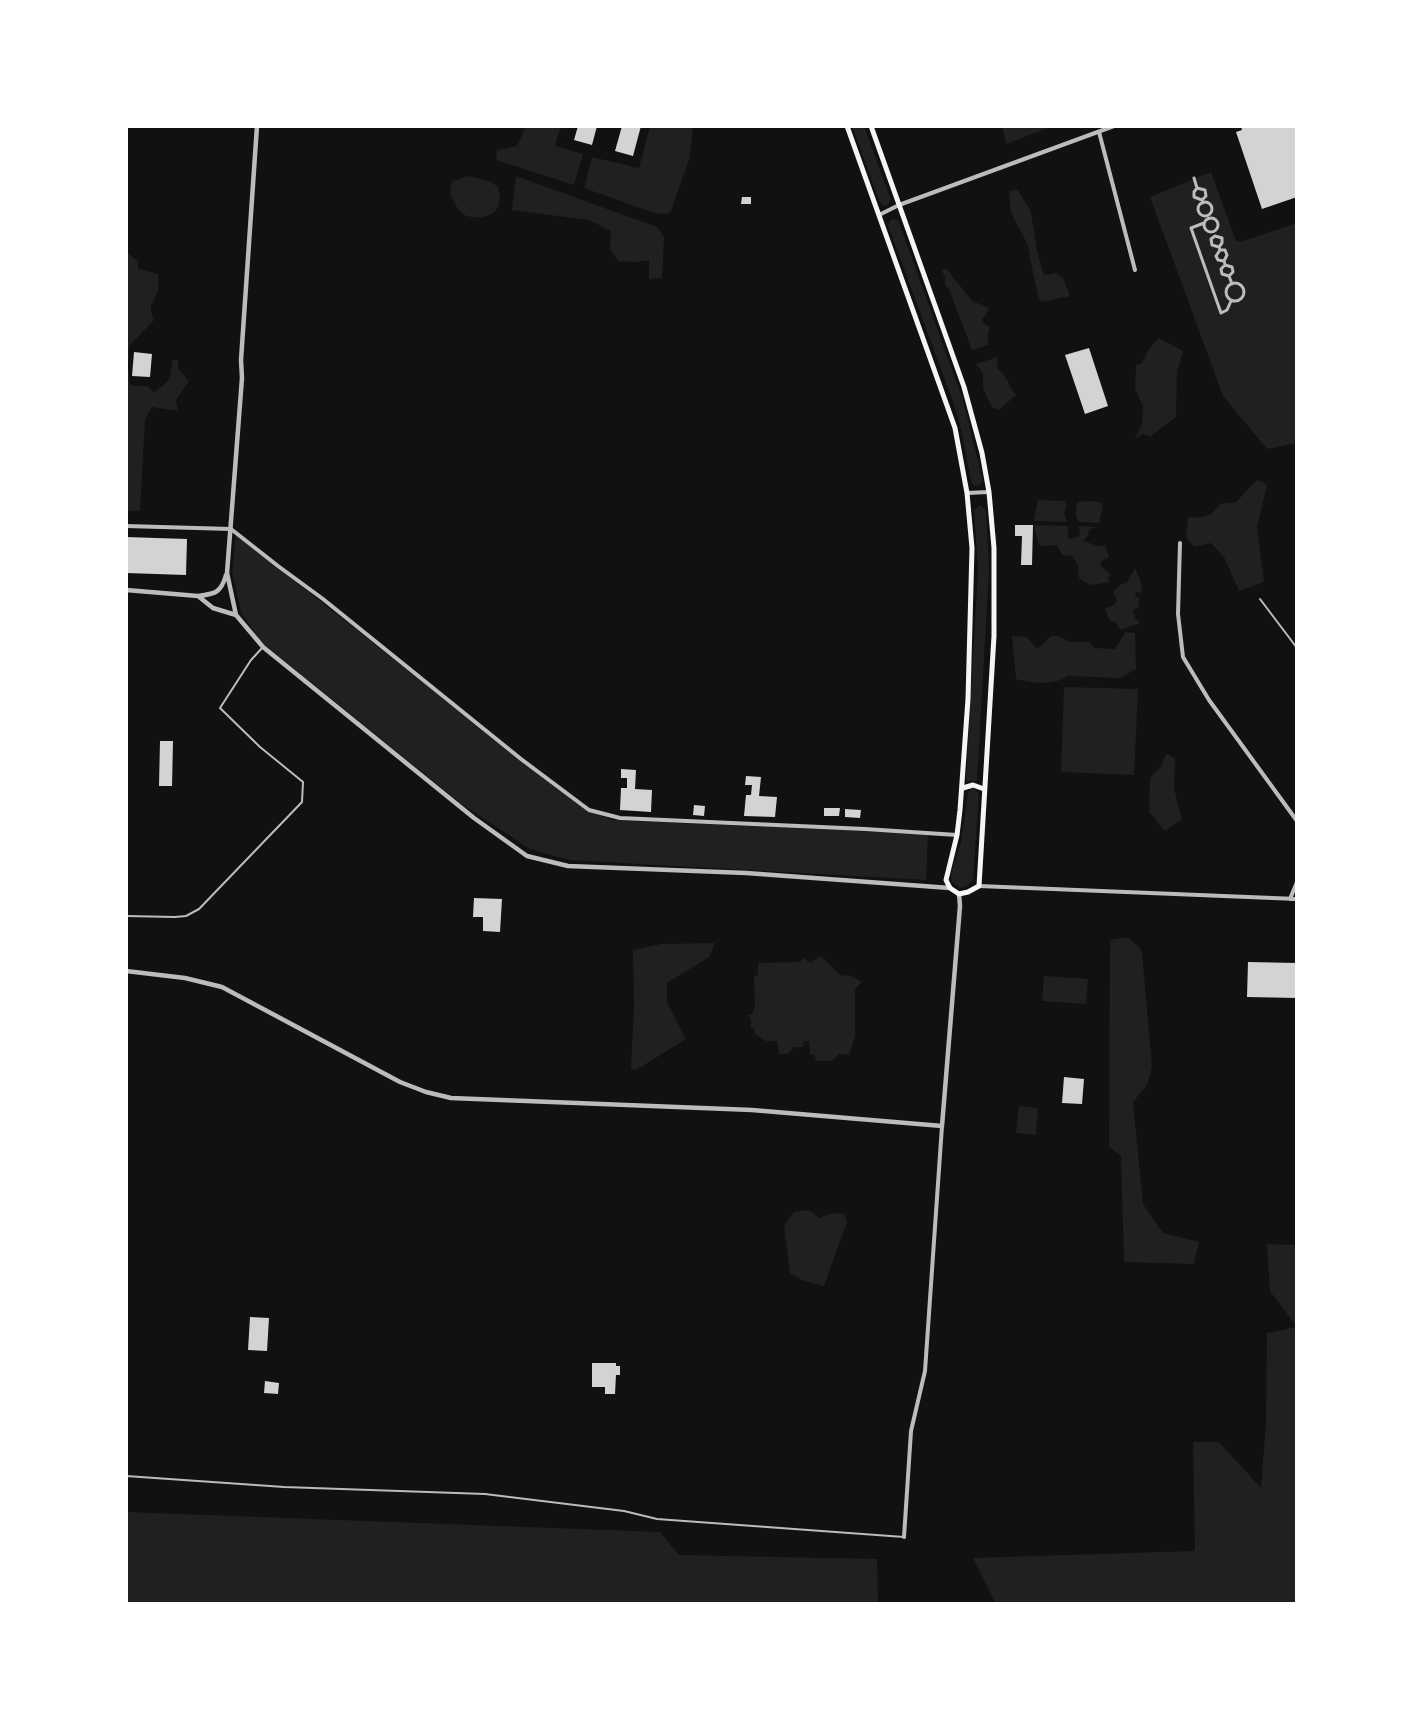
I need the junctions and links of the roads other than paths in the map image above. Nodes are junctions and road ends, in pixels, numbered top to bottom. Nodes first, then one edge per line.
1 (256, 126) edge
2 (848, 126) edge
3 (871, 126) edge
4 (1114, 126) edge
5 (1099, 132) junction
6 (1194, 178) dead end
7 (1197, 188) junction
8 (1202, 201) junction
9 (899, 206) junction
10 (879, 215) junction
11 (1208, 217) junction
12 (1204, 223) junction
13 (1214, 234) junction
14 (1219, 248) junction
15 (1224, 263) junction
16 (1135, 270) dead end
17 (1229, 276) junction
18 (1232, 284) junction
19 (1231, 301) junction
20 (989, 492) junction
21 (968, 493) junction
22 (126, 526) edge
23 (231, 529) junction
24 (1180, 543) dead end
25 (227, 573) junction
26 (126, 590) edge
27 (198, 596) junction
28 (1260, 599) dead end
29 (237, 615) junction
30 (263, 647) junction
31 (1297, 648) edge
32 (963, 788) junction
33 (984, 789) junction
34 (1297, 821) edge
35 (957, 835) junction
36 (1297, 882) edge
37 (979, 886) junction
38 (950, 888) junction
39 (959, 894) junction
40 (1290, 899) junction
41 (1297, 899) edge
42 (126, 916) edge
43 (126, 971) edge
44 (942, 1126) junction
45 (126, 1476) edge
46 (904, 1537) joint

1 - 23 street
2 - 10 main road
3 - 9 main road
4 - 5 street
5 - 9 street
5 - 16 street
6 - 7 street
7 - 8 street
7 - 8 street
8 - 11 street
8 - 11 street
9 - 10 street
9 - 20 main road
10 - 21 main road
11 - 12 street
11 - 13 street
12 - 13 street
12 - 19 street
13 - 14 street
13 - 14 street
14 - 15 street
14 - 15 street
15 - 17 street
15 - 17 street
17 - 18 street
18 - 19 street
18 - 19 street
20 - 21 street
20 - 33 main road
21 - 32 main road
22 - 23 street
23 - 25 street
23 - 35 street
24 - 34 street
25 - 27 street
25 - 29 street
26 - 27 street
27 - 29 street
28 - 31 lane
29 - 30 street
30 - 38 street
30 - 42 lane
32 - 33 main road
32 - 35 main road
33 - 37 main road
35 - 38 main road
36 - 40 street
37 - 39 main road
37 - 40 street
38 - 39 main road
39 - 44 street
40 - 41 street
43 - 44 street
44 - 46 street
45 - 46 lane

